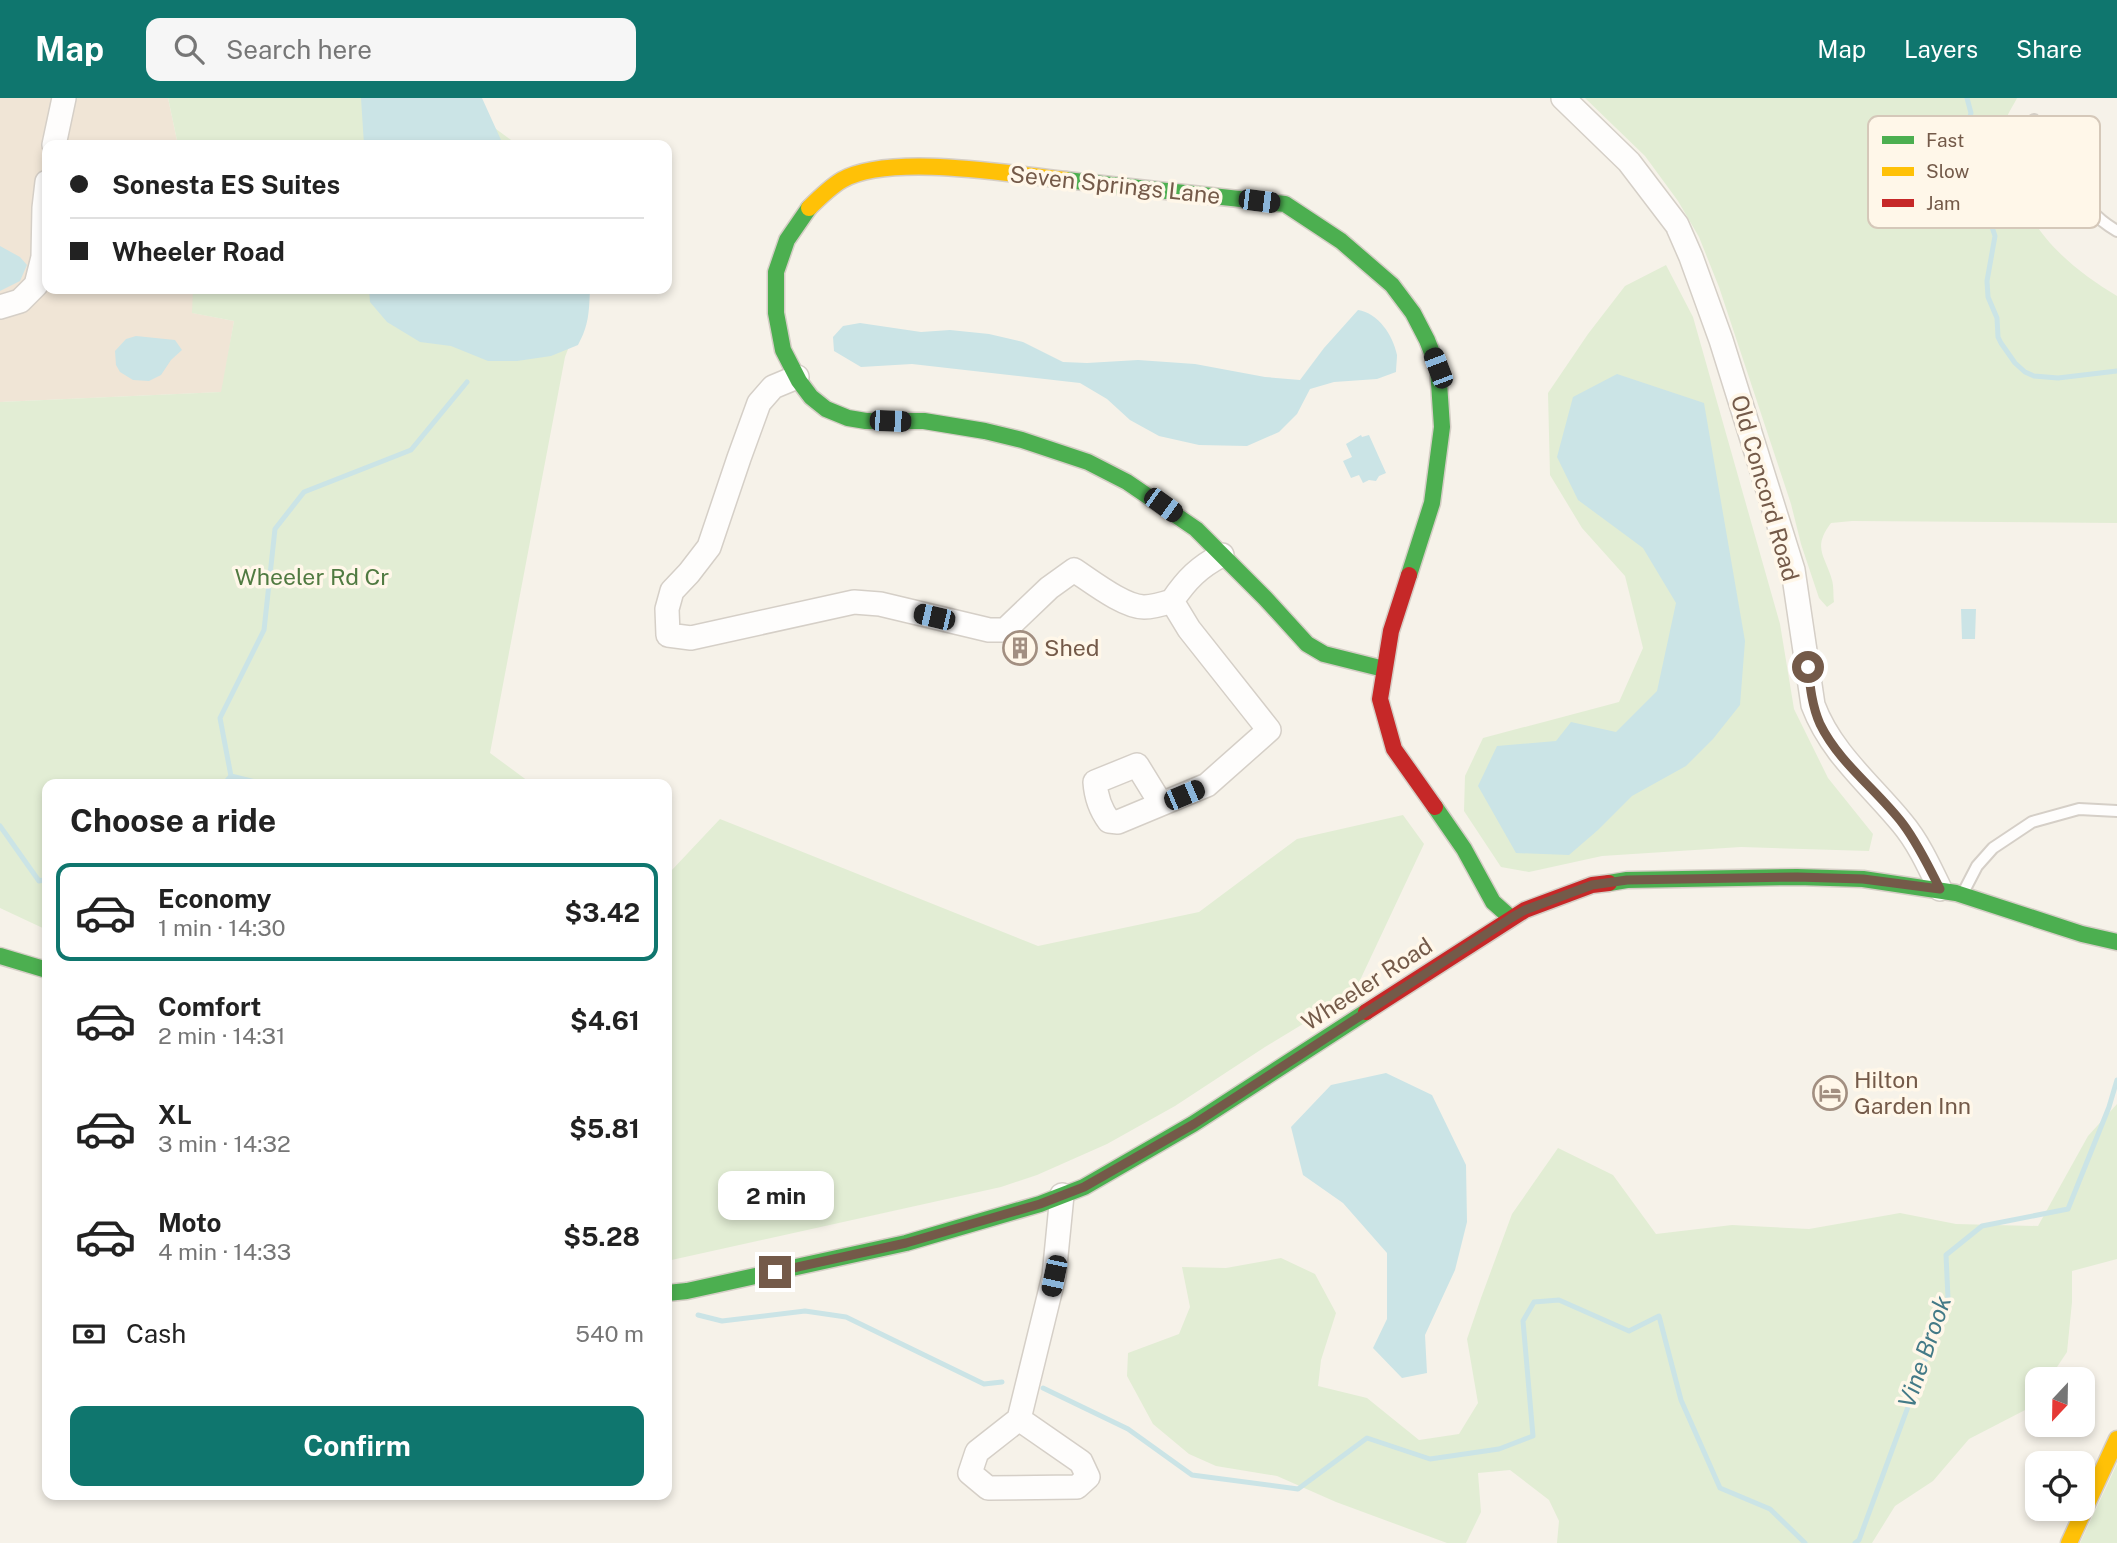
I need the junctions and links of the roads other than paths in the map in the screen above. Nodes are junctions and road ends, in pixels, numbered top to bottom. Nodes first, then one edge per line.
1 (64, 98) edge
2 (1563, 98) edge
3 (55, 140) edge
4 (2100, 219) edge
5 (2117, 231) edge
6 (42, 261) edge
7 (0, 307) edge
8 (797, 377) junction
9 (1222, 555) junction
10 (1172, 601) junction
11 (1384, 669) junction
12 (1161, 804) dead end
13 (2117, 811) edge
14 (1951, 892) junction
15 (1511, 918) junction
16 (2117, 942) edge
17 (0, 956) edge
18 (42, 969) edge
19 (1062, 1195) junction
20 (672, 1292) edge
21 (1019, 1419) junction
22 (2117, 1439) edge
23 (2069, 1543) edge

1 - 3 street
2 - 14 street, Old Concord Road
4 - 5 lane
6 - 7 street
8 - 9 main road, Seven Springs Lane
8 - 10 street
8 - 11 main road, Seven Springs Lane
9 - 10 street
9 - 11 main road, Seven Springs Lane
10 - 12 street
11 - 15 main road, Seven Springs Lane
13 - 14 lane
14 - 15 main road, Wheeler Road
14 - 16 main road, Wheeler Road
15 - 19 main road, Wheeler Road
17 - 18 main road
19 - 20 main road, Wheeler Road
19 - 21 street
21 - 21 street
22 - 23 main road

